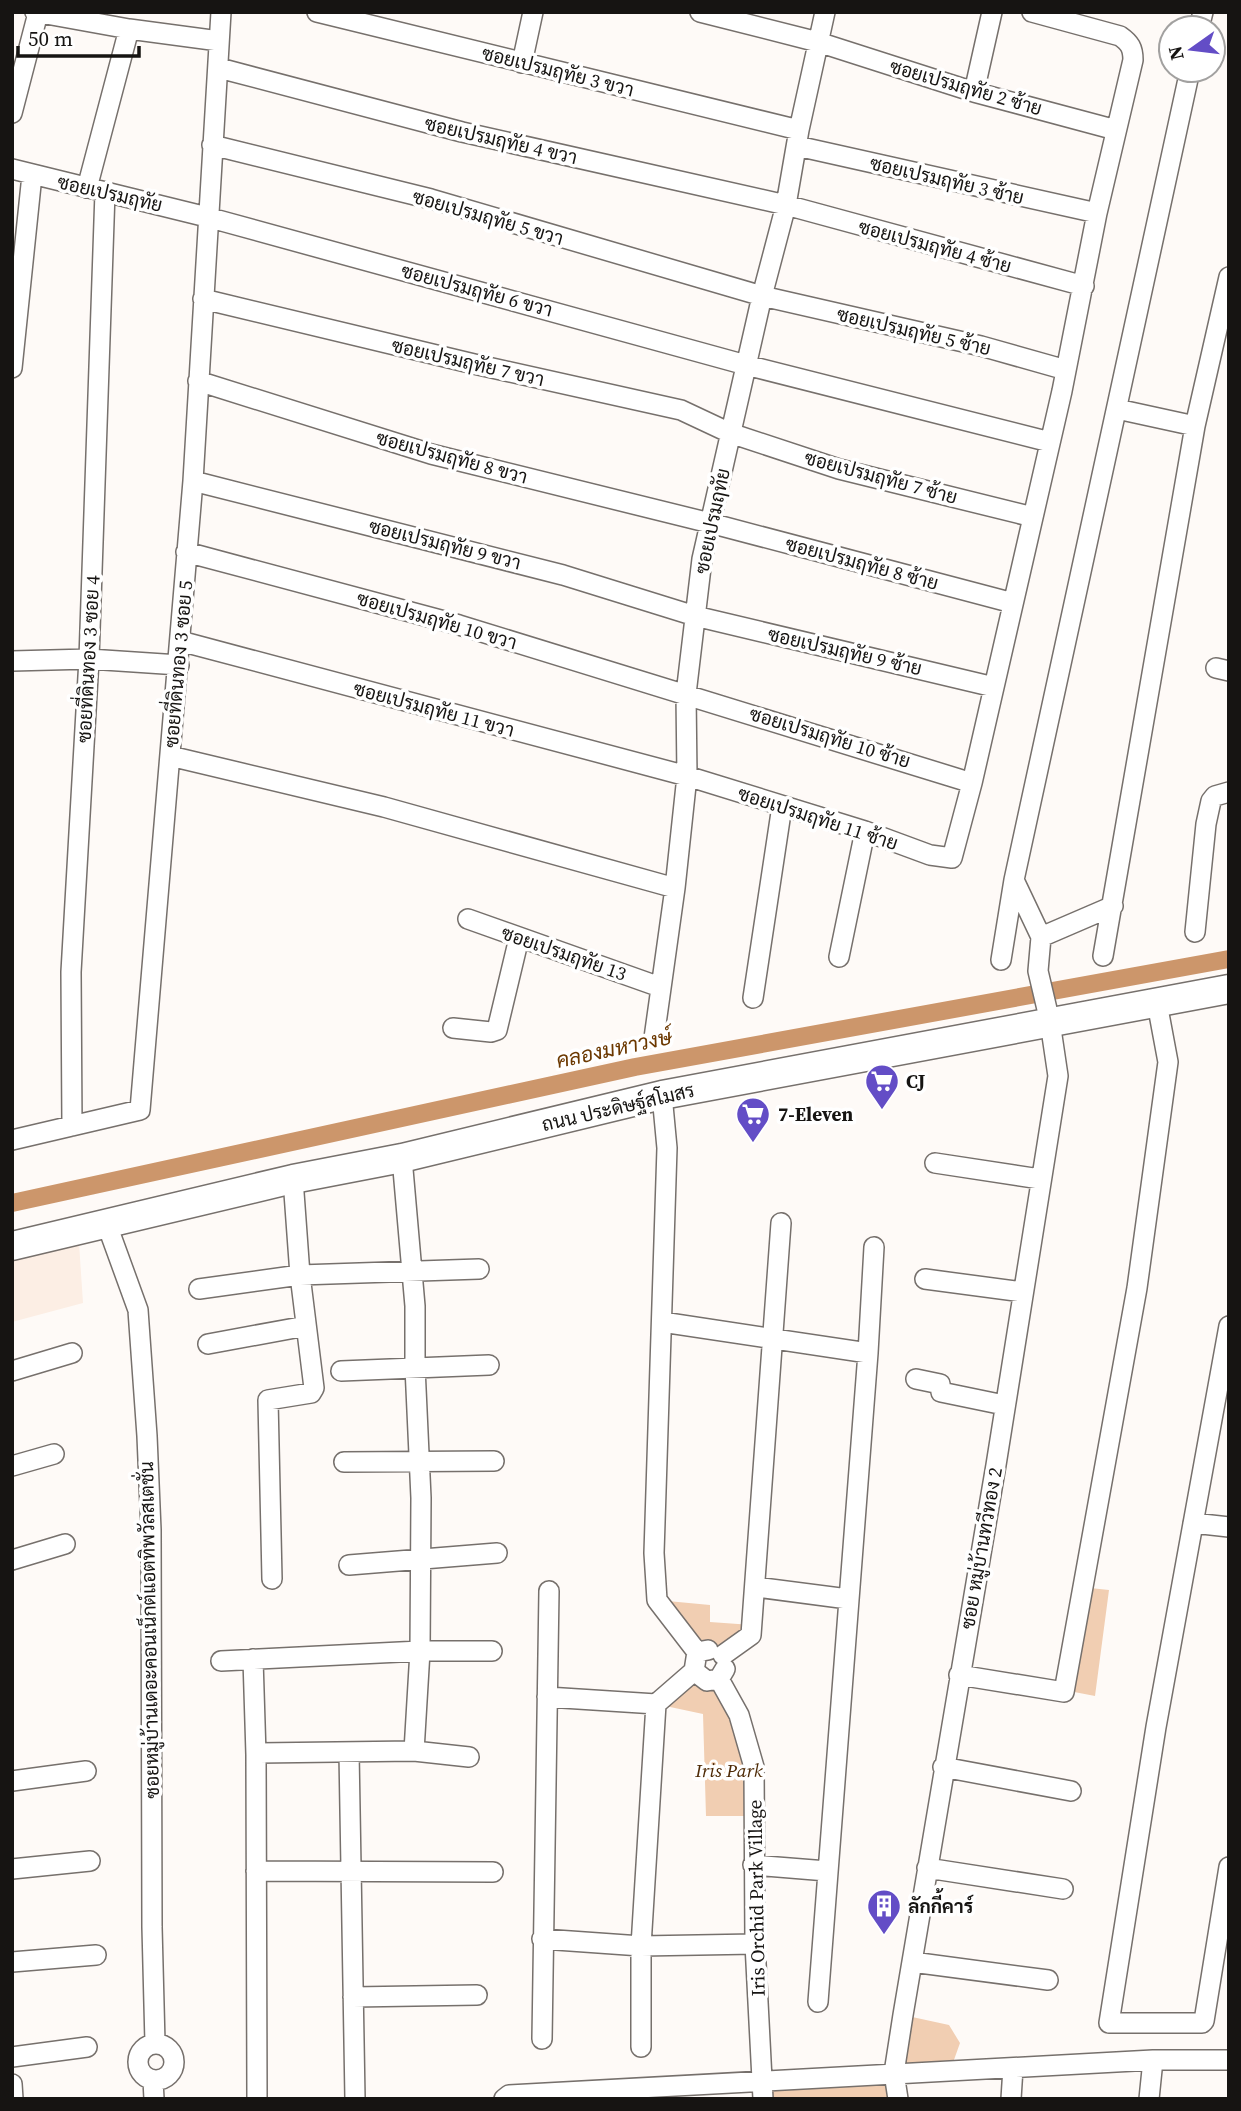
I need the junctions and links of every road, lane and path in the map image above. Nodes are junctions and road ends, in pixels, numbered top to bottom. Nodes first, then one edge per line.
1 (221, 12) edge
2 (317, 12) edge
3 (533, 12) edge
4 (700, 12) edge
5 (825, 12) edge
6 (992, 12) edge
7 (1032, 12) edge
8 (37, 13) edge
9 (129, 29) junction
10 (219, 41) junction
11 (818, 42) junction
12 (522, 63) junction
13 (219, 68) junction
14 (1187, 84) edge
15 (974, 92) junction
16 (12, 113) edge
17 (1116, 130) junction
18 (798, 138) junction
19 (212, 145) junction
20 (12, 169) edge
21 (32, 175) junction
22 (96, 190) junction
23 (786, 205) junction
24 (1097, 213) junction
25 (207, 217) junction
26 (1229, 277) edge
27 (1084, 286) junction
28 (762, 296) junction
29 (203, 299) junction
30 (746, 365) junction
31 (12, 368) edge
32 (1066, 370) junction
33 (198, 381) junction
34 (1117, 409) junction
35 (1195, 426) junction
36 (730, 433) junction
37 (1050, 442) junction
38 (193, 481) junction
39 (1033, 517) junction
40 (710, 523) junction
41 (187, 552) junction
42 (1013, 603) junction
43 (695, 616) junction
44 (180, 641) junction
45 (89, 659) junction
46 (12, 661) edge
47 (179, 665) junction
48 (994, 687) junction
49 (686, 694) junction
50 (170, 756) junction
51 (687, 776) junction
52 (972, 783) junction
53 (1229, 792) edge
54 (782, 806) junction
55 (865, 831) junction
56 (1014, 880) junction
57 (676, 888) junction
58 (1112, 906) junction
59 (468, 919) dead end
60 (1195, 932) dead end
61 (1041, 937) junction
62 (519, 938) junction
63 (839, 957) dead end
64 (1103, 957) dead end
65 (1000, 960) dead end
66 (660, 987) junction
67 (1229, 989) edge
68 (753, 998) dead end
69 (1157, 1003) junction
70 (1048, 1017) junction
71 (453, 1028) dead end
72 (654, 1038) dead end
73 (662, 1095) junction
74 (72, 1126) junction
75 (12, 1140) edge
76 (402, 1158) junction
77 (935, 1163) dead end
78 (293, 1179) junction
79 (1040, 1179) junction
80 (106, 1222) junction
81 (781, 1223) dead end
82 (12, 1246) edge
83 (874, 1247) dead end
84 (479, 1269) dead end
85 (411, 1270) junction
86 (300, 1275) junction
87 (925, 1279) dead end
88 (199, 1289) dead end
89 (1023, 1292) junction
90 (662, 1322) junction
91 (306, 1326) junction
92 (1229, 1326) edge
93 (771, 1337) junction
94 (208, 1344) dead end
95 (72, 1353) dead end
96 (868, 1353) junction
97 (489, 1365) dead end
98 (415, 1367) junction
99 (12, 1371) edge
100 (341, 1371) dead end
101 (916, 1379) dead end
102 (1004, 1405) junction
103 (54, 1454) dead end
104 (494, 1461) dead end
105 (344, 1462) dead end
106 (419, 1462) junction
107 (12, 1466) edge
108 (1193, 1523) junction
109 (1229, 1527) edge
110 (65, 1544) dead end
111 (497, 1553) dead end
112 (12, 1560) edge
113 (420, 1561) junction
114 (349, 1565) dead end
115 (272, 1579) dead end
116 (756, 1587) junction
117 (549, 1591) dead end
118 (848, 1600) junction
119 (420, 1651) junction
120 (492, 1651) dead end
121 (723, 1655) junction
122 (253, 1659) junction
123 (221, 1661) dead end
124 (695, 1662) junction
125 (959, 1675) junction
126 (719, 1679) junction
127 (547, 1697) junction
128 (656, 1704) junction
129 (414, 1751) junction
130 (349, 1752) junction
131 (257, 1755) junction
132 (469, 1757) dead end
133 (943, 1767) junction
134 (86, 1771) dead end
135 (12, 1781) edge
136 (1071, 1791) dead end
137 (90, 1861) dead end
138 (753, 1865) junction
139 (1229, 1867) edge
140 (927, 1868) junction
141 (12, 1869) edge
142 (256, 1871) junction
143 (350, 1871) junction
144 (827, 1871) junction
145 (493, 1872) dead end
146 (1063, 1889) dead end
147 (542, 1939) junction
148 (755, 1944) junction
149 (640, 1946) junction
150 (96, 1955) dead end
151 (12, 1962) edge
152 (912, 1962) junction
153 (1048, 1980) dead end
154 (477, 1995) dead end
155 (352, 1997) junction
156 (818, 2002) dead end
157 (542, 2039) dead end
158 (641, 2046) dead end
159 (87, 2047) dead end
160 (12, 2057) edge
161 (1153, 2060) junction
162 (1229, 2060) edge
163 (1013, 2068) junction
164 (894, 2073) junction
165 (12, 2084) edge
166 (154, 2089) edge
167 (763, 2091) edge
168 (635, 2094) edge
169 (505, 2098) edge
170 (13, 2099) edge
171 (257, 2099) edge
172 (355, 2099) edge
173 (898, 2099) edge
174 (1011, 2099) edge
175 (1149, 2099) edge

1 - 10 street, ซอยที่ดินทอง 3 ซอย 5
2 - 12 street, ซอยเปรมฤทัย 3 ขวา
3 - 12 street
4 - 11 street, ซอยเปรมฤทัย 2 ซ้าย
5 - 11 street, ซอยเปรมฤทัย
6 - 15 street
7 - 17 street
8 - 9 street
8 - 16 street
9 - 10 street
9 - 22 street, ซอยที่ดินทอง 3 ซอย 4
10 - 13 street, ซอยที่ดินทอง 3 ซอย 5
11 - 15 street, ซอยเปรมฤทัย 2 ซ้าย
11 - 18 street, ซอยเปรมฤทัย
12 - 18 street, ซอยเปรมฤทัย 3 ขวา
13 - 19 street, ซอยที่ดินทอง 3 ซอย 5
13 - 23 street, ซอยเปรมฤทัย 4 ขวา
14 - 34 street
15 - 17 street, ซอยเปรมฤทัย 2 ซ้าย
17 - 24 street
18 - 23 street, ซอยเปรมฤทัย
18 - 24 street, ซอยเปรมฤทัย 3 ซ้าย
19 - 25 street, ซอยที่ดินทอง 3 ซอย 5
19 - 28 street, ซอยเปรมฤทัย 5 ขวา
20 - 21 street, ซอยเปรมฤทัย
21 - 22 street, ซอยเปรมฤทัย
21 - 31 street
22 - 25 street, ซอยเปรมฤทัย
22 - 45 street, ซอยที่ดินทอง 3 ซอย 4
23 - 27 street, ซอยเปรมฤทัย 4 ซ้าย
23 - 28 street, ซอยเปรมฤทัย
24 - 27 street
25 - 29 street, ซอยที่ดินทอง 3 ซอย 5
25 - 30 street, ซอยเปรมฤทัย 6 ขวา
26 - 35 street
27 - 32 street
28 - 30 street, ซอยเปรมฤทัย
28 - 32 street, ซอยเปรมฤทัย 5 ซ้าย
29 - 33 street, ซอยที่ดินทอง 3 ซอย 5
29 - 36 street, ซอยเปรมฤทัย 7 ขวา
30 - 36 street, ซอยเปรมฤทัย
30 - 37 street
32 - 37 street
33 - 38 street, ซอยที่ดินทอง 3 ซอย 5
33 - 40 street, ซอยเปรมฤทัย 8 ขวา
34 - 35 street
34 - 56 street
35 - 58 street
36 - 39 street, ซอยเปรมฤทัย 7 ซ้าย
36 - 40 street, ซอยเปรมฤทัย
37 - 39 street
38 - 41 street, ซอยที่ดินทอง 3 ซอย 5
38 - 43 street, ซอยเปรมฤทัย 9 ขวา
39 - 42 street
40 - 42 street, ซอยเปรมฤทัย 8 ซ้าย
40 - 43 street, ซอยเปรมฤทัย
41 - 44 street, ซอยที่ดินทอง 3 ซอย 5
41 - 49 street, ซอยเปรมฤทัย 10 ขวา
42 - 48 street
43 - 48 street, ซอยเปรมฤทัย 9 ซ้าย
43 - 49 street, ซอยเปรมฤทัย
44 - 47 street, ซอยที่ดินทอง 3 ซอย 5
44 - 51 street, ซอยเปรมฤทัย 11 ขวา
45 - 46 street
45 - 47 street
45 - 74 street, ซอยที่ดินทอง 3 ซอย 4
47 - 50 street, ซอยที่ดินทอง 3 ซอย 5
48 - 52 street
49 - 51 street, ซอยเปรมฤทัย
49 - 52 street, ซอยเปรมฤทัย 10 ซ้าย
50 - 57 street
50 - 74 street, ซอยที่ดินทอง 3 ซอย 5
51 - 54 street, ซอยเปรมฤทัย 11 ซ้าย
51 - 57 street, ซอยเปรมฤทัย
52 - 55 street, ซอยเปรมฤทัย 11 ซ้าย
53 - 60 street
54 - 55 street, ซอยเปรมฤทัย 11 ซ้าย
54 - 68 street
55 - 63 street
56 - 61 street
56 - 65 street
57 - 66 street, ซอยเปรมฤทัย
58 - 61 street
58 - 64 street
59 - 62 street, ซอยเปรมฤทัย 13
61 - 70 street, ซอย หมู่บ้านทวีทอง 2
62 - 66 street, ซอยเปรมฤทัย 13
62 - 71 street
66 - 72 street, ซอยเปรมฤทัย
67 - 69 street, ถนน ประดิษฐ์สโมสร
69 - 70 street, ถนน ประดิษฐ์สโมสร
69 - 125 street
70 - 73 street, ถนน ประดิษฐ์สโมสร
70 - 79 street, ซอย หมู่บ้านทวีทอง 2
73 - 76 street, ถนน ประดิษฐ์สโมสร
73 - 90 street
74 - 75 street
76 - 78 street, ถนน ประดิษฐ์สโมสร
76 - 85 street
77 - 79 street
78 - 80 street, ถนน ประดิษฐ์สโมสร
78 - 86 street
79 - 89 street, ซอย หมู่บ้านทวีทอง 2
80 - 82 street, ถนน ประดิษฐ์สโมสร
80 - 166 street, ซอยหมู่บ้านเดอะคอนเน็กต์แอตทิพวัลสเตชั่น
81 - 93 street
83 - 96 street
84 - 85 street
85 - 86 street
85 - 98 street
86 - 88 street
86 - 91 street
87 - 89 street
89 - 102 street, ซอย หมู่บ้านทวีทอง 2
90 - 93 street
90 - 124 street
91 - 94 street
91 - 115 street
92 - 108 street
93 - 96 street
93 - 116 street
95 - 99 street
96 - 118 street
97 - 98 street
98 - 100 street
98 - 106 street
101 - 102 street
102 - 125 street, ซอย หมู่บ้านทวีทอง 2
103 - 107 street
104 - 106 street
105 - 106 street
106 - 113 street
108 - 109 street
108 - 139 street
110 - 112 street
111 - 113 street
113 - 114 street
113 - 119 street
116 - 118 street
116 - 121 street
117 - 127 street
118 - 144 street
119 - 120 street
119 - 122 street
119 - 129 street
121 - 124 street
121 - 126 street
122 - 123 street
122 - 131 street
124 - 126 street
124 - 128 street
125 - 133 street, ซอย หมู่บ้านทวีทอง 2
126 - 138 street, Iris Orchid Park Village
127 - 128 street
127 - 147 street
128 - 149 street
129 - 130 street
129 - 132 street
130 - 131 street
130 - 143 street
131 - 142 street
133 - 136 street
133 - 140 street, ซอย หมู่บ้านทวีทอง 2
134 - 135 street
137 - 141 street
138 - 144 street
138 - 148 street, Iris Orchid Park Village
140 - 146 street
140 - 152 street, ซอย หมู่บ้านทวีทอง 2
142 - 143 street
142 - 171 street
143 - 145 street
143 - 155 street
144 - 156 street
147 - 149 street
147 - 157 street
148 - 149 street
148 - 167 street, Iris Orchid Park Village
149 - 158 street
150 - 151 street
152 - 153 street
152 - 164 street, ซอย หมู่บ้านทวีทอง 2
154 - 155 street
155 - 172 street
159 - 160 street
161 - 162 street
161 - 163 street
161 - 175 street
163 - 164 street
163 - 174 street
164 - 167 street
164 - 173 street, ซอย หมู่บ้านทวีทอง 2
165 - 170 street
167 - 168 street
168 - 169 street

